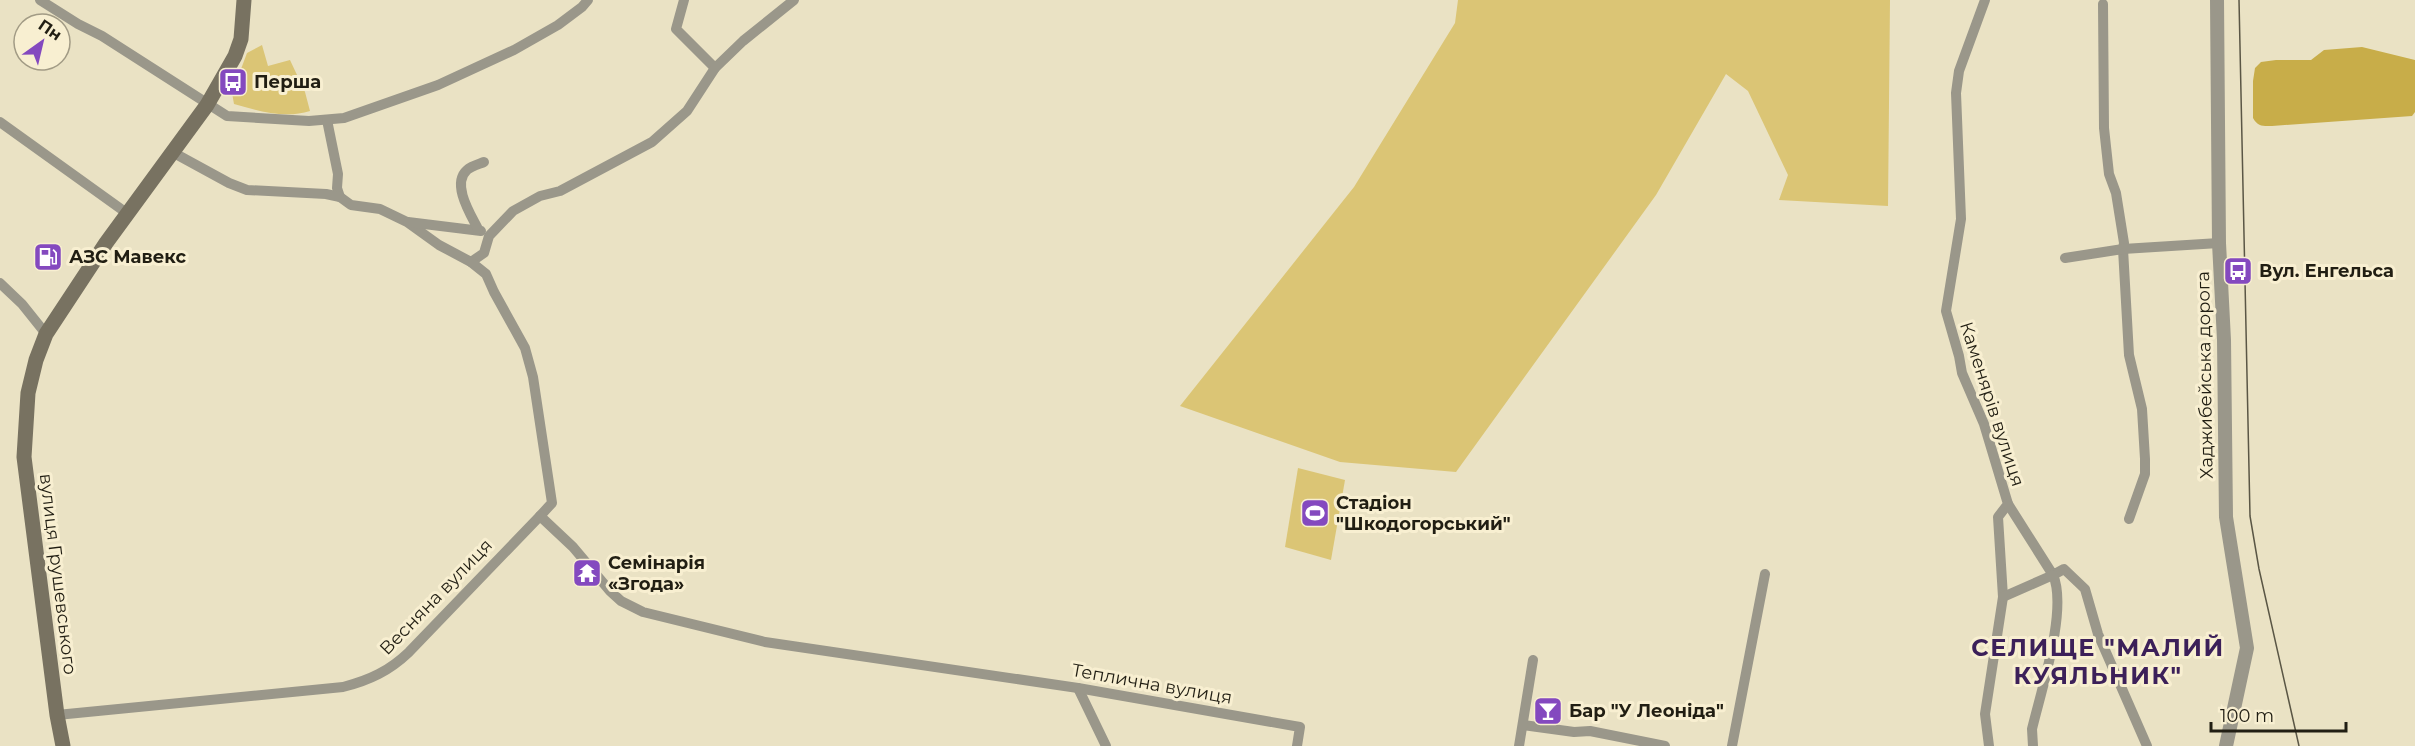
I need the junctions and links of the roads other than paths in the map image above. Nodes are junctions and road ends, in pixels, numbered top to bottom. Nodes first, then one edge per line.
1 (39, 0) edge
2 (243, 0) edge
3 (669, 0) edge
4 (794, 0) edge
5 (1985, 0) edge
6 (2217, 0) edge
7 (584, 2) edge
8 (682, 2) edge
9 (2103, 4) dead end
10 (715, 68) junction
11 (207, 105) junction
12 (327, 120) junction
13 (0, 122) edge
14 (174, 153) junction
15 (484, 162) dead end
16 (340, 197) junction
17 (128, 214) junction
18 (408, 222) junction
19 (478, 229) junction
20 (489, 236) junction
21 (2219, 243) junction
22 (2123, 249) junction
23 (484, 253) junction
24 (2065, 258) dead end
25 (471, 262) junction
26 (486, 274) junction
27 (0, 283) edge
28 (46, 334) junction
29 (2008, 504) junction
30 (540, 516) junction
31 (2129, 519) dead end
32 (1765, 573) dead end
33 (2053, 575) junction
34 (2003, 597) junction
35 (1533, 660) dead end
36 (1078, 687) junction
37 (57, 715) junction
38 (1523, 725) junction
39 (63, 746) edge
40 (1106, 746) edge
41 (1298, 746) edge
42 (1519, 746) edge
43 (1665, 746) edge
44 (1732, 746) edge
45 (1989, 746) edge
46 (2032, 746) edge
47 (2147, 746) edge
48 (2226, 746) edge

1 - 11 street
2 - 11 main road, вулиця Грушевського
3 - 8 street
4 - 10 street
5 - 29 street, Каменярів вулиця
6 - 21 street, Хаджибейська дорога
7 - 12 street
8 - 10 street
9 - 22 street
10 - 20 street
11 - 12 street
11 - 14 main road, вулиця Грушевського
12 - 16 street
13 - 17 street
14 - 16 street
14 - 17 main road, вулиця Грушевського
15 - 19 street
16 - 18 street
17 - 28 main road, вулиця Грушевського
18 - 19 street
18 - 25 street
19 - 20 street
20 - 23 street
21 - 22 street
21 - 48 street, Хаджибейська дорога
22 - 24 street
22 - 31 street
23 - 25 street
23 - 26 street
25 - 26 street
26 - 30 street
27 - 28 street
28 - 37 main road, вулиця Грушевського
29 - 33 street
29 - 34 street, Каменярів вулиця
30 - 36 street, Теплична вулиця
30 - 37 street, Весняна вулиця
32 - 44 street
33 - 34 street
33 - 46 street
33 - 47 street
34 - 45 street, Каменярів вулиця
35 - 38 street
36 - 40 street
36 - 41 street, Теплична вулиця
37 - 39 main road, вулиця Грушевського
38 - 42 street
38 - 43 street

